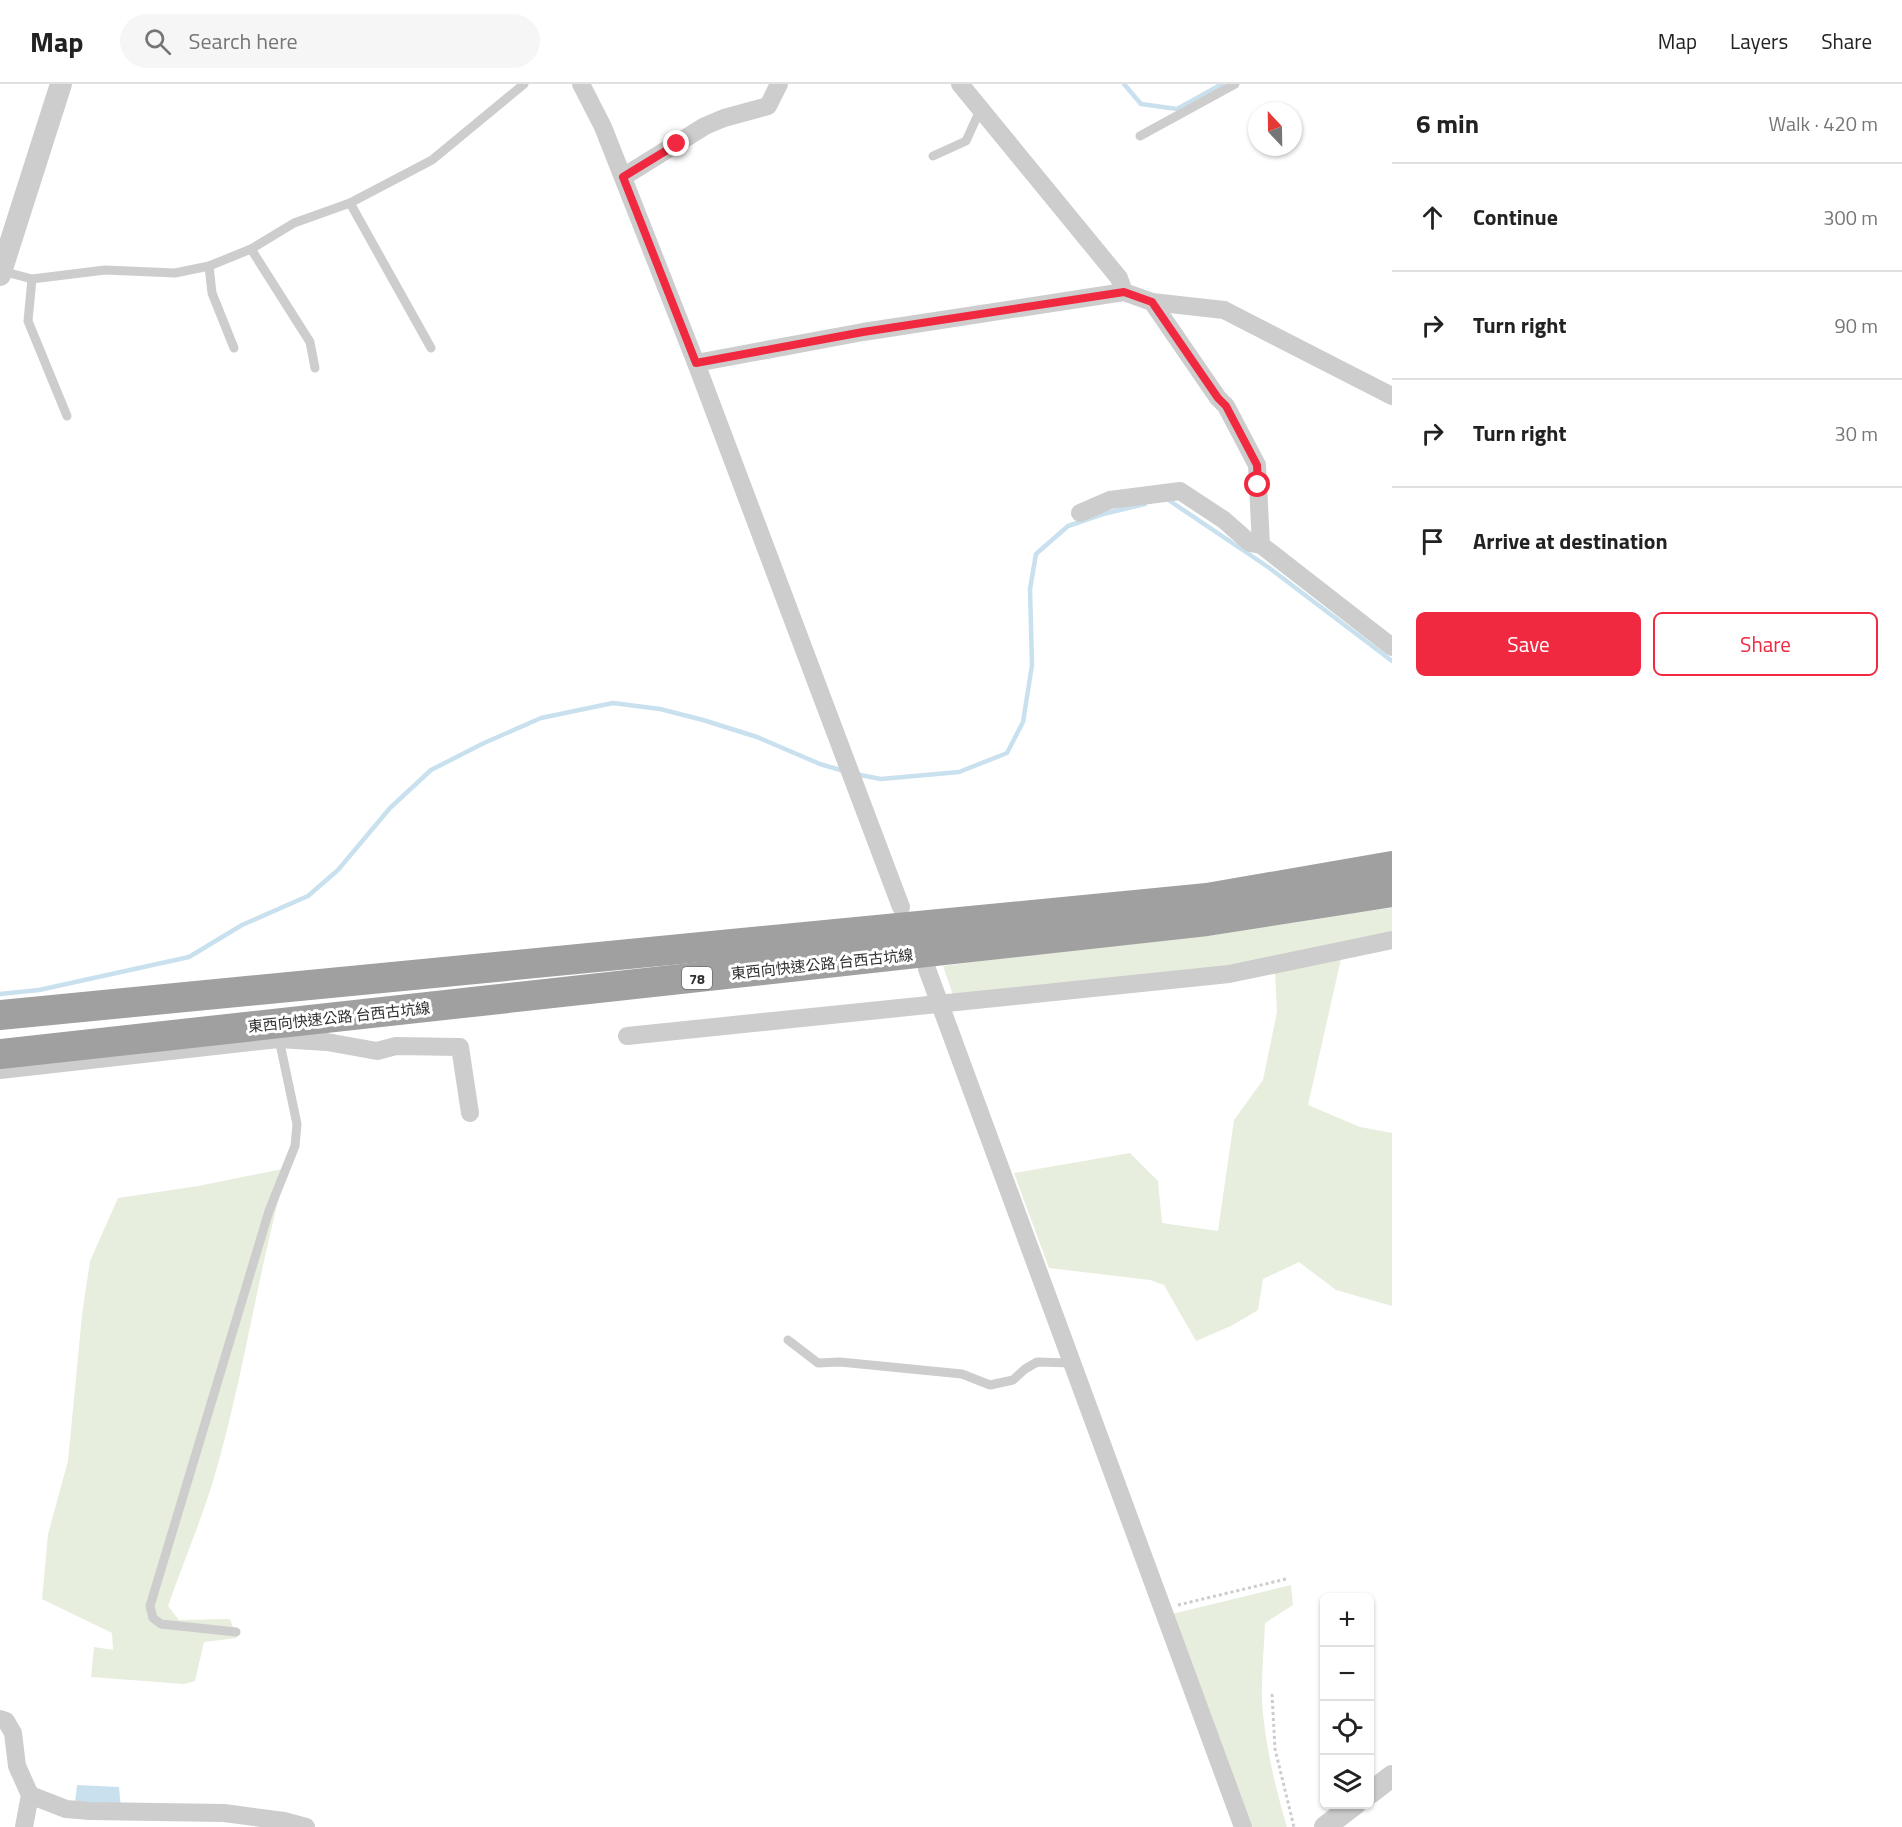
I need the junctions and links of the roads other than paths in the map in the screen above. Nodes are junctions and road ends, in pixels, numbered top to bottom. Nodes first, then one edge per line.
1 (61, 84) edge
2 (524, 84) edge
3 (581, 84) edge
4 (779, 84) edge
5 (960, 84) edge
6 (1235, 84) edge
7 (981, 108) junction
8 (1140, 136) dead end
9 (933, 156) dead end
10 (623, 177) junction
11 (350, 203) junction
12 (251, 249) junction
13 (208, 266) junction
14 (1, 273) edge
15 (32, 279) junction
16 (1124, 292) junction
17 (1152, 302) junction
18 (234, 348) dead end
19 (430, 348) dead end
20 (696, 363) junction
21 (315, 368) dead end
22 (1392, 396) edge
23 (67, 416) dead end
24 (1080, 513) dead end
25 (1261, 545) junction
26 (1392, 647) edge
27 (1392, 866) edge
28 (1392, 892) edge
29 (901, 907) dead end
30 (1392, 940) edge
31 (927, 969) dead end
32 (940, 1003) junction
33 (0, 1015) edge
34 (627, 1035) dead end
35 (279, 1039) junction
36 (0, 1054) edge
37 (0, 1070) edge
38 (470, 1113) dead end
39 (788, 1340) dead end
40 (1072, 1364) junction
41 (236, 1632) dead end
42 (0, 1719) edge
43 (1392, 1776) edge
44 (1374, 1790) edge
45 (30, 1796) junction
46 (1348, 1809) edge
47 (24, 1827) edge
48 (306, 1827) edge
49 (1243, 1827) edge
50 (1325, 1827) edge

1 - 14 street
2 - 11 lane
3 - 10 street
4 - 10 street
5 - 7 street
6 - 8 lane
7 - 9 lane
7 - 16 street
10 - 20 street
11 - 12 lane
11 - 19 lane
12 - 13 lane
12 - 21 lane
13 - 15 lane
13 - 18 lane
14 - 15 lane
15 - 23 lane
16 - 17 street
16 - 20 street
17 - 22 street
17 - 25 street
20 - 29 street
24 - 25 street
25 - 26 street
27 - 33 highway, 東西向快速公路 台西古坑線 / 78, bridge
28 - 36 highway, 東西向快速公路 台西古坑線 / 78, bridge
30 - 32 street
31 - 32 street
32 - 34 street
32 - 40 street
35 - 37 street
35 - 38 street
35 - 41 lane
39 - 40 lane
40 - 49 street
42 - 45 street
43 - 44 street
45 - 47 street
45 - 48 street
46 - 50 street

